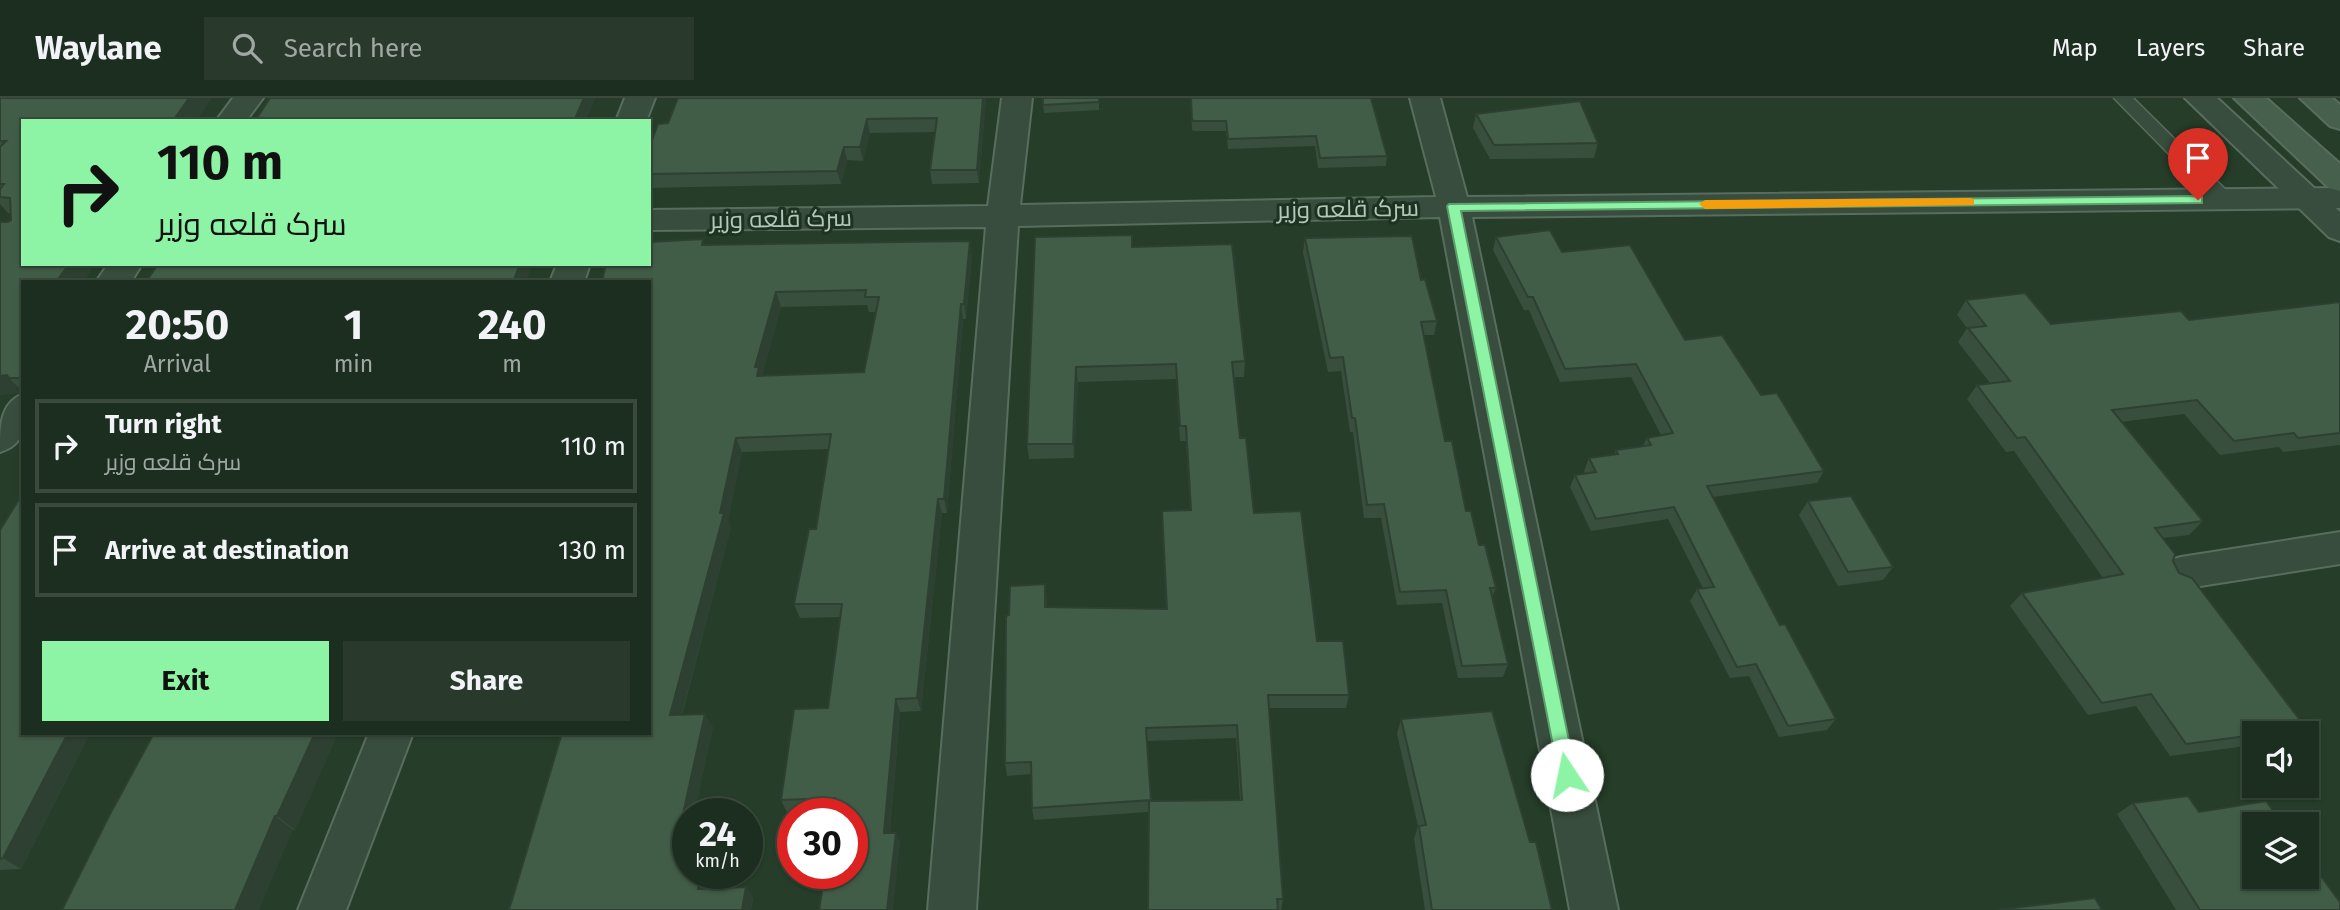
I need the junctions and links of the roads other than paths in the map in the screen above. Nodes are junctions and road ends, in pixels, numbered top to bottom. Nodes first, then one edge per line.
1 (247, 98) edge
2 (640, 98) edge
3 (1017, 98) edge
4 (1425, 98) edge
5 (2123, 98) edge
6 (2200, 98) edge
7 (2249, 98) edge
8 (2315, 98) edge
9 (232, 119) edge
10 (632, 119) edge
11 (2340, 120) edge
12 (2340, 181) edge
13 (2324, 199) edge
14 (2225, 200) junction
15 (1454, 206) junction
16 (1003, 216) junction
17 (651, 220) edge
18 (2340, 230) edge
19 (21, 410) edge
20 (0, 438) edge
21 (2340, 548) edge
22 (2181, 573) edge
23 (390, 735) edge
24 (322, 910) edge
25 (952, 910) edge
26 (1594, 910) edge

1 - 9 street
2 - 10 street
3 - 16 street
4 - 15 street
5 - 14 lane
6 - 13 street
7 - 12 main road
8 - 11 main road
13 - 14 street, سرک قلعه وزیر
13 - 18 street
14 - 15 street, سرک قلعه وزیر
15 - 16 street, سرک قلعه وزیر
15 - 26 street
16 - 17 street, سرک قلعه وزیر
16 - 25 street
19 - 20 street
21 - 22 street
23 - 24 street

